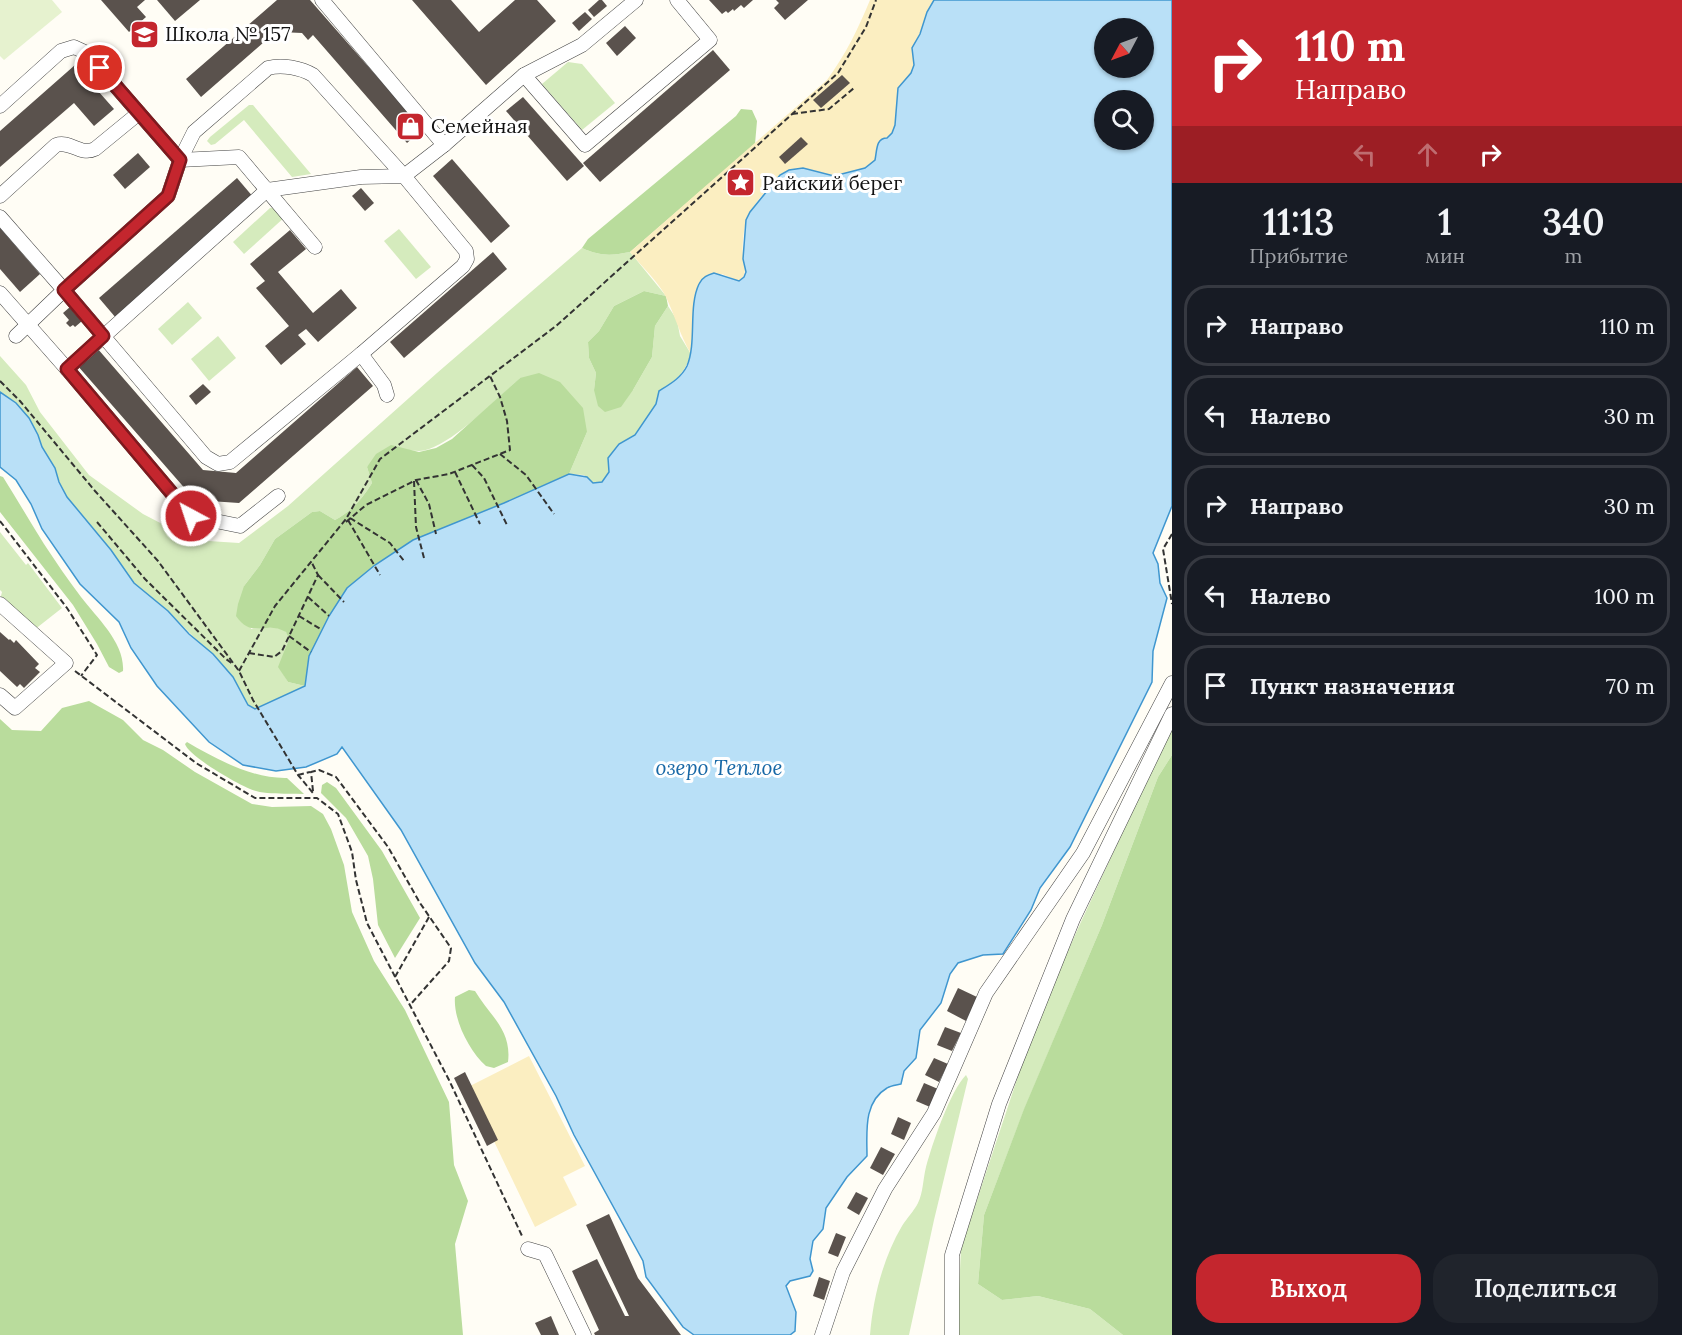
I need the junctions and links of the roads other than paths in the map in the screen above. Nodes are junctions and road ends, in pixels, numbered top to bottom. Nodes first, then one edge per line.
1 (322, 0) edge
2 (636, 0) edge
3 (677, 0) edge
4 (524, 75) junction
5 (0, 105) edge
6 (139, 113) junction
7 (444, 145) junction
8 (180, 160) junction
9 (404, 176) junction
10 (267, 190) junction
11 (0, 196) edge
12 (0, 217) edge
13 (315, 247) dead end
14 (64, 290) junction
15 (0, 293) edge
16 (27, 325) junction
17 (16, 336) dead end
18 (103, 336) junction
19 (361, 354) junction
20 (67, 369) junction
21 (387, 395) dead end
22 (278, 496) dead end
23 (0, 604) edge
24 (1172, 683) edge
25 (0, 694) edge
26 (1172, 714) edge
27 (528, 1249) road end
28 (584, 1335) edge
29 (822, 1335) edge
30 (952, 1335) edge

1 - 7 street
2 - 4 street
3 - 4 street
4 - 7 street
5 - 6 street
6 - 8 street
6 - 11 street
7 - 9 street
8 - 9 street
8 - 10 street
8 - 14 street
9 - 10 street
9 - 19 street
10 - 13 street
10 - 18 street
12 - 14 street
14 - 16 street
14 - 18 street
15 - 16 street
16 - 17 street
16 - 20 street
18 - 19 street
18 - 20 street
19 - 21 street
20 - 22 street
23 - 25 street
24 - 29 street
26 - 30 street
27 - 28 street

